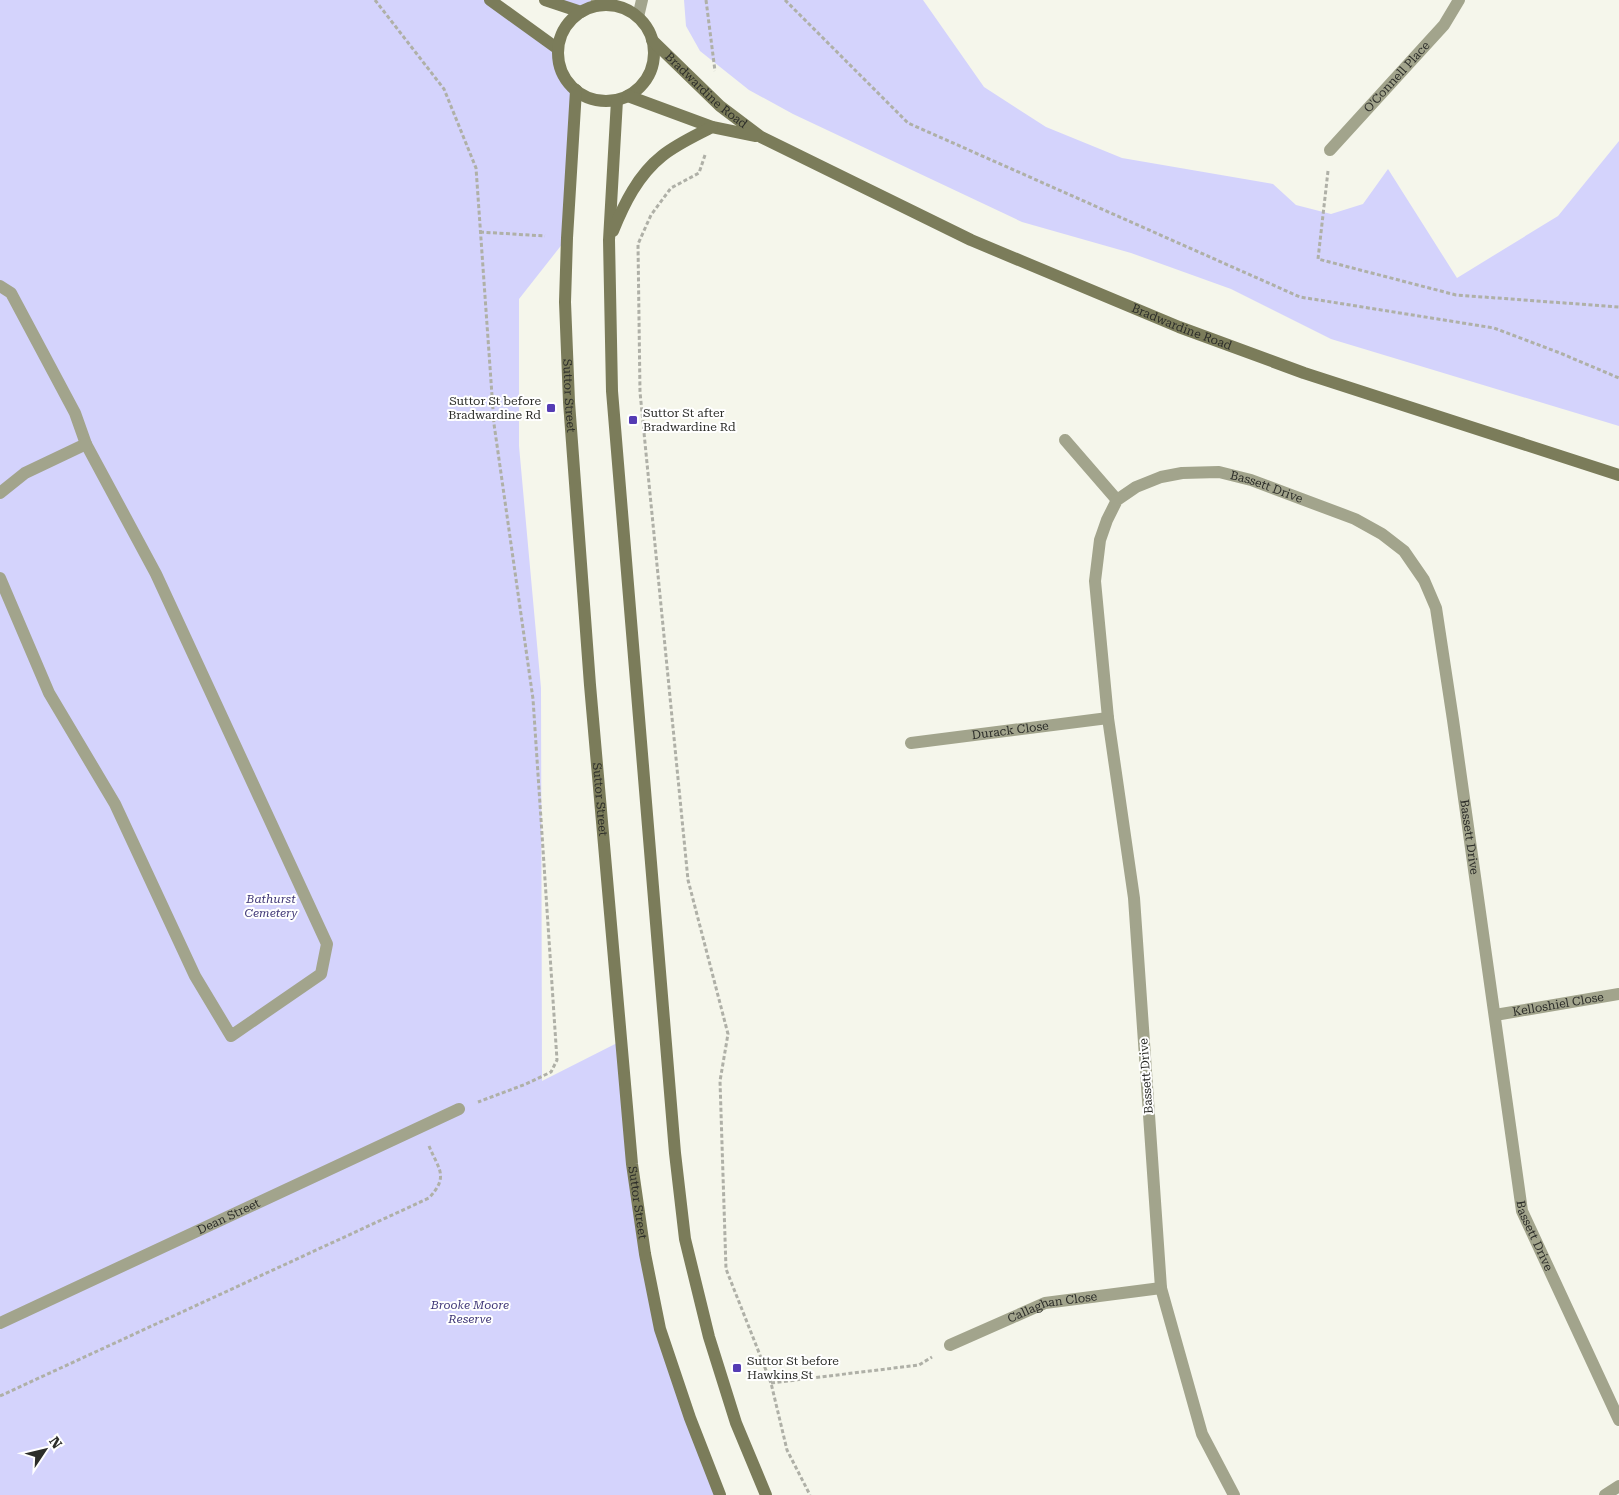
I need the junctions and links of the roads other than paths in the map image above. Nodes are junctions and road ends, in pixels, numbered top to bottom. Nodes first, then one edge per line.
1 (490, 0) edge
2 (545, 0) edge
3 (642, 0) edge
4 (1459, 0) edge
5 (596, 3) edge
6 (580, 12) junction
7 (638, 17) junction
8 (652, 40) junction
9 (558, 49) junction
10 (576, 90) junction
11 (622, 98) junction
12 (712, 127) junction
13 (761, 137) junction
14 (1330, 150) road end
15 (609, 240) junction
16 (0, 286) edge
17 (1065, 440) dead end
18 (86, 444) junction
19 (1619, 475) edge
20 (0, 493) edge
21 (1117, 500) junction
22 (0, 578) edge
23 (1108, 718) junction
24 (911, 742) dead end
25 (1619, 994) edge
26 (1496, 1015) junction
27 (458, 1110) road end
28 (1161, 1288) junction
29 (0, 1323) edge
30 (950, 1345) road end
31 (1619, 1420) edge
32 (1619, 1486) edge
33 (720, 1495) edge
34 (766, 1495) edge
35 (1234, 1495) edge
36 (1604, 1495) edge

1 - 9 main road
2 - 6 main road
3 - 7 street
4 - 14 street, O'Connell Place
5 - 6 main road
5 - 7 main road
6 - 9 main road
7 - 8 main road
8 - 11 main road
8 - 13 main road, Bradwardine Road
9 - 10 main road
10 - 11 main road
10 - 33 main road, Suttor Street
11 - 12 main road, Bradwardine Road
11 - 15 main road
12 - 13 main road, Bradwardine Road
12 - 15 main road
13 - 19 main road, Bradwardine Road
15 - 34 main road
16 - 18 street
17 - 21 street
18 - 20 street
18 - 22 street
21 - 23 street, Bassett Drive
21 - 26 street, Bassett Drive
23 - 24 street, Durack Close
23 - 28 street, Bassett Drive
25 - 26 street, Kelloshiel Close
26 - 31 street, Bassett Drive
27 - 29 street, Dean Street
28 - 30 street, Callaghan Close
28 - 35 street, Bassett Drive
32 - 36 street

